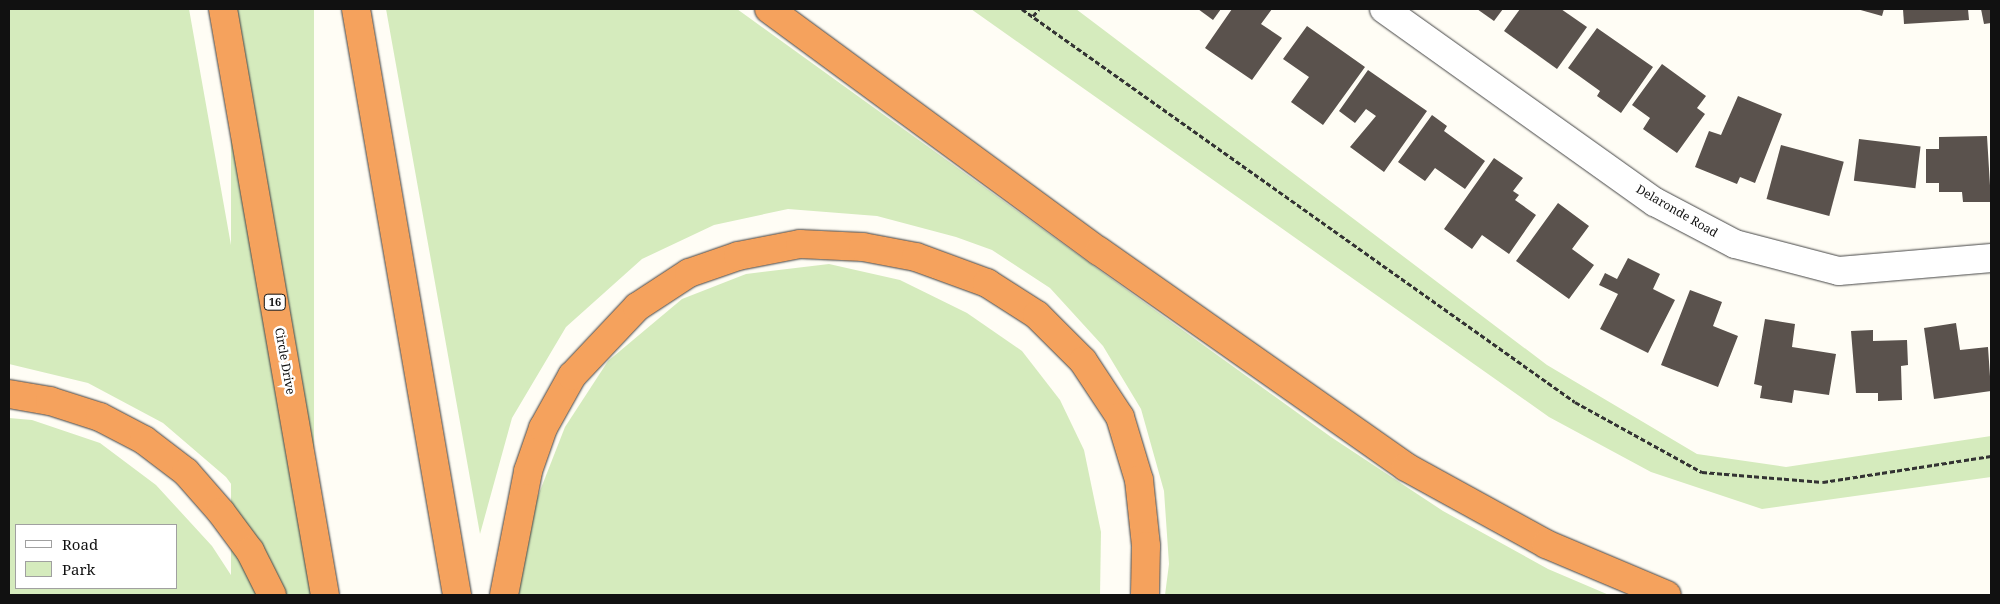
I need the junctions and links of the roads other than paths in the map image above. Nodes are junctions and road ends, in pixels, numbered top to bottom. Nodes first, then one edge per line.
1 (223, 9) edge
2 (356, 9) edge
3 (769, 9) edge
4 (1384, 9) edge
5 (1991, 258) edge
6 (9, 394) edge
7 (272, 595) edge
8 (325, 595) edge
9 (457, 595) edge
10 (504, 595) edge
11 (1145, 595) edge
12 (1667, 595) edge

1 - 8 highway, Circle Drive / 16
2 - 9 highway
3 - 12 highway
4 - 5 street, Delaronde Road
6 - 7 highway
10 - 11 highway

